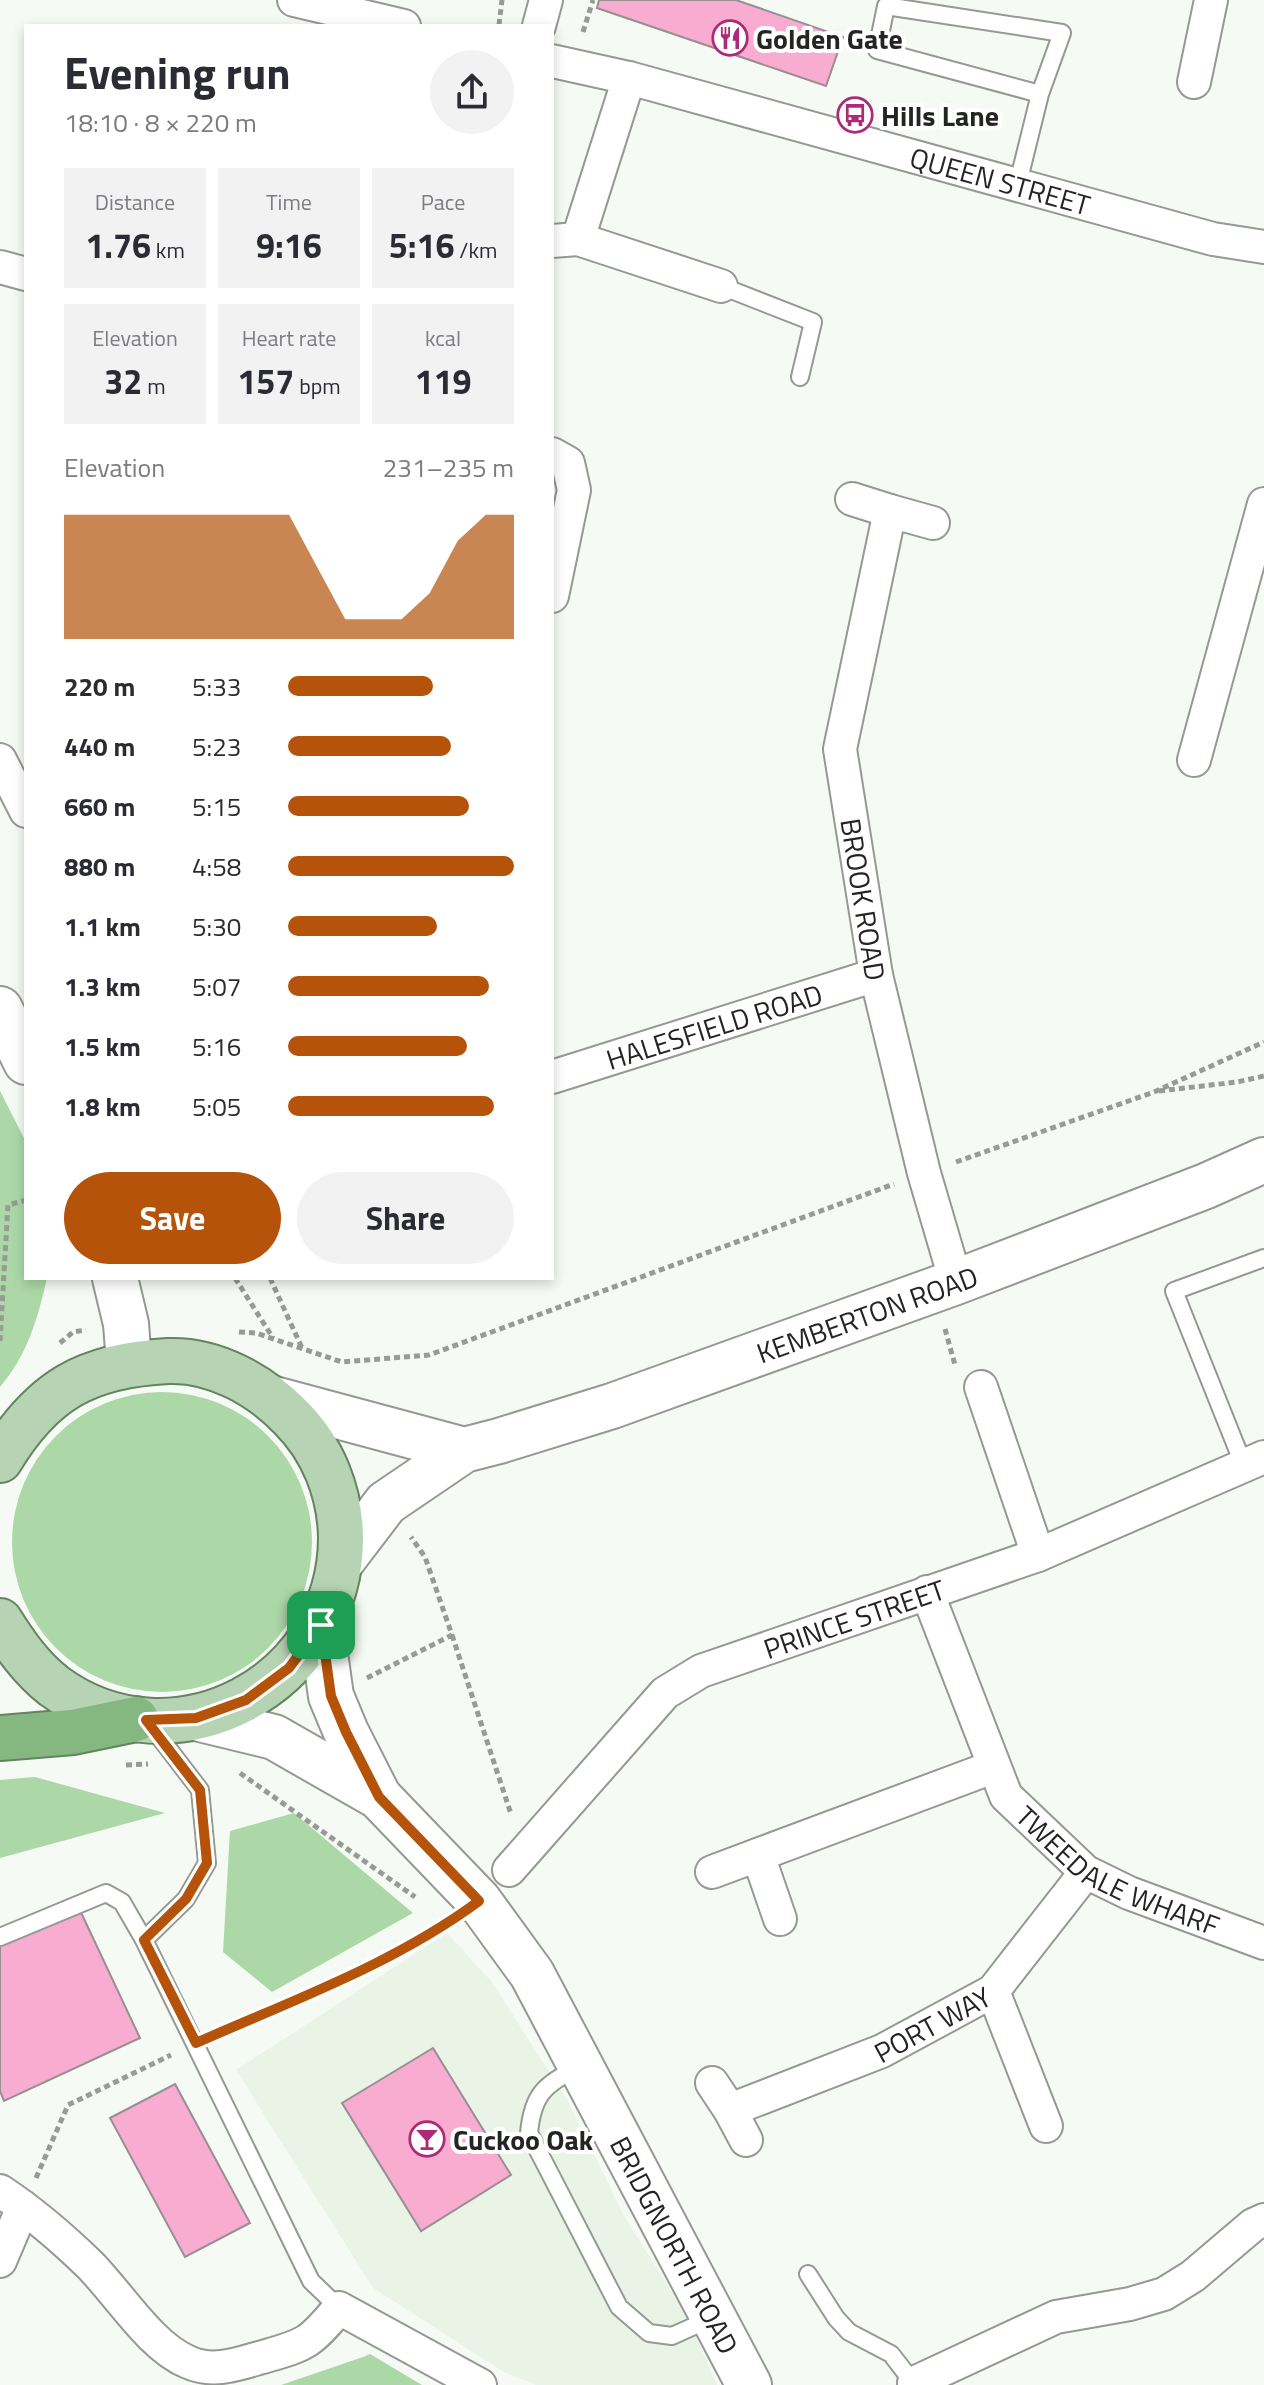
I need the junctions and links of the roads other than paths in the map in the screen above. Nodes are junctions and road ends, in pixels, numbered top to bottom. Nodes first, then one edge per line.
1 (294, 0) edge
2 (546, 0) edge
3 (1211, 0) edge
4 (396, 24) edge
5 (540, 24) edge
6 (554, 61) edge
7 (629, 78) junction
8 (1194, 82) dead end
9 (1040, 94) junction
10 (1018, 183) junction
11 (565, 240) edge
12 (1264, 247) edge
13 (0, 267) edge
14 (24, 273) edge
15 (721, 286) joint
16 (800, 377) dead end
17 (554, 455) edge
18 (852, 499) dead end
19 (1264, 504) edge
20 (890, 511) junction
21 (933, 523) dead end
22 (554, 586) edge
23 (24, 752) edge
24 (0, 759) edge
25 (1194, 760) dead end
26 (24, 807) edge
27 (876, 975) junction
28 (0, 1009) edge
29 (24, 1058) edge
30 (554, 1076) edge
31 (1264, 1160) edge
32 (1264, 1258) edge
33 (115, 1280) edge
34 (944, 1286) junction
35 (128, 1343) junction
36 (981, 1387) road end
37 (274, 1399) junction
38 (464, 1450) junction
39 (0, 1460) edge
40 (1254, 1461) edge
41 (1038, 1555) junction
42 (341, 1562) junction
43 (927, 1592) junction
44 (0, 1621) edge
45 (321, 1625) junction
46 (196, 1718) junction
47 (141, 1720) junction
48 (0, 1738) edge
49 (993, 1767) junction
50 (379, 1797) junction
51 (758, 1855) junction
52 (517, 1861) road end
53 (712, 1872) dead end
54 (1086, 1872) junction
55 (780, 1919) dead end
56 (0, 1937) edge
57 (144, 1940) junction
58 (1264, 1943) edge
59 (993, 1991) junction
60 (582, 2065) junction
61 (712, 2083) dead end
62 (730, 2110) junction
63 (1046, 2126) dead end
64 (746, 2140) dead end
65 (12, 2199) edge
66 (1264, 2220) edge
67 (0, 2261) edge
68 (808, 2274) dead end
69 (339, 2308) junction
70 (713, 2318) junction
71 (914, 2384) edge
72 (480, 2385) edge
73 (749, 2385) edge

1 - 4 street
2 - 5 street
3 - 8 street
6 - 7 street, QUEEN STREET
7 - 10 street, QUEEN STREET
7 - 11 street
9 - 9 lane
9 - 10 lane
10 - 12 street, QUEEN STREET
11 - 15 street
13 - 14 street
15 - 16 lane
17 - 22 street
18 - 20 street
19 - 25 street
20 - 21 street
20 - 27 street, BROOK ROAD
23 - 24 street
24 - 26 street
27 - 30 street, HALESFIELD ROAD
27 - 34 street, BROOK ROAD
28 - 29 street
31 - 34 street, KEMBERTON ROAD
32 - 40 lane
33 - 35 street
34 - 38 street, KEMBERTON ROAD
35 - 37 main road
35 - 39 main road
36 - 41 street
37 - 38 street, KEMBERTON ROAD
37 - 42 main road
38 - 42 street, KEMBERTON ROAD
40 - 41 street, PRINCE STREET
41 - 43 street, PRINCE STREET
42 - 45 main road
43 - 49 street, TWEEDALE WHARF
43 - 52 street, PRINCE STREET
44 - 47 main road
45 - 46 main road
45 - 50 street, BRIDGNORTH ROAD
46 - 47 main road
46 - 50 street, BRIDGNORTH ROAD
47 - 48 highway
47 - 57 lane
49 - 51 street
49 - 54 street, TWEEDALE WHARF
50 - 60 street, BRIDGNORTH ROAD
51 - 53 street
51 - 55 street
54 - 58 street, TWEEDALE WHARF
54 - 59 street, PORT WAY
56 - 57 lane
57 - 69 lane
59 - 62 street, PORT WAY
59 - 63 street
60 - 70 street, BRIDGNORTH ROAD
60 - 70 lane
61 - 62 street
62 - 64 street
65 - 67 street
65 - 69 street
66 - 71 street
68 - 71 lane
69 - 72 street
70 - 73 street, BRIDGNORTH ROAD

